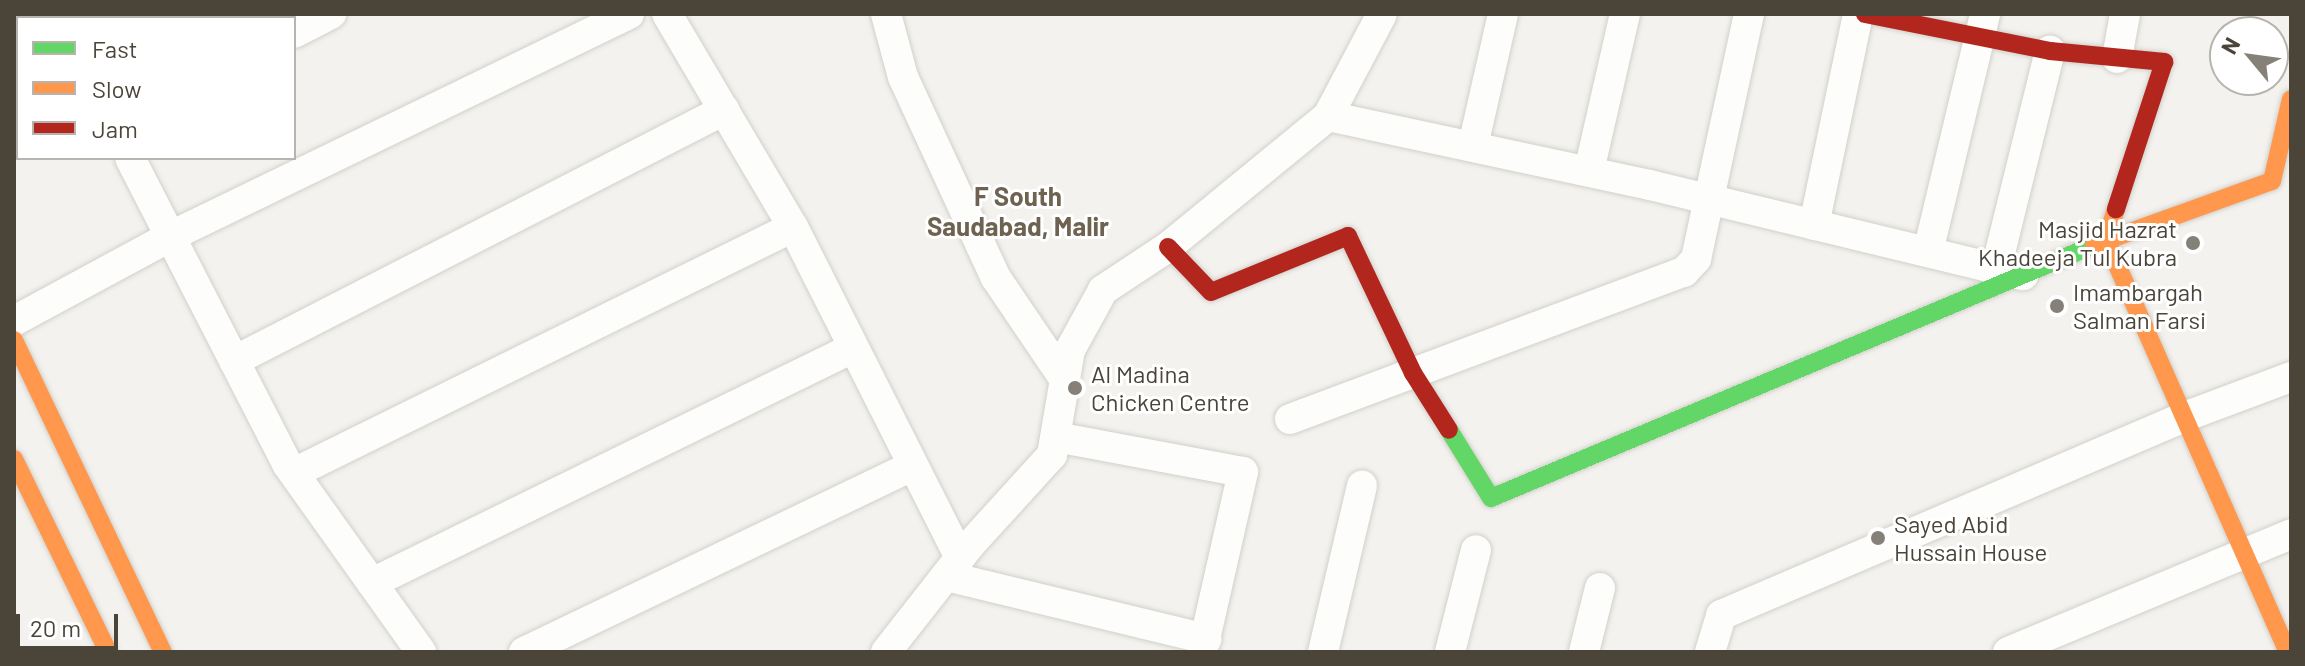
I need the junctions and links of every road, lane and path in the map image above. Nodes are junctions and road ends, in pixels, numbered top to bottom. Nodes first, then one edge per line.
1 (331, 14) edge
2 (629, 14) edge
3 (667, 14) edge
4 (886, 14) edge
5 (1382, 14) edge
6 (1503, 14) edge
7 (1625, 14) edge
8 (1749, 14) edge
9 (1858, 14) edge
10 (1865, 14) edge
11 (2125, 14) edge
12 (1982, 26) edge
13 (296, 32) edge
14 (2050, 51) junction
15 (2117, 58) junction
16 (2291, 99) edge
17 (724, 110) junction
18 (1328, 116) junction
19 (1473, 146) junction
20 (131, 160) edge
21 (1589, 171) junction
22 (1710, 199) junction
23 (1814, 225) junction
24 (793, 227) junction
25 (171, 236) junction
26 (2106, 240) junction
27 (1168, 247) junction
28 (1928, 252) junction
29 (2010, 272) junction
30 (14, 321) edge
31 (14, 340) edge
32 (853, 348) junction
33 (234, 361) junction
34 (1413, 373) junction
35 (2291, 377) edge
36 (1065, 380) junction
37 (2184, 417) junction
38 (1290, 419) dead end
39 (1056, 437) junction
40 (913, 466) junction
41 (294, 473) junction
42 (17, 474) edge
43 (1362, 486) dead end
44 (2291, 534) edge
45 (1476, 550) dead end
46 (2244, 553) junction
47 (953, 567) junction
48 (372, 583) junction
49 (1600, 588) dead end
50 (1204, 646) edge
51 (108, 652) edge
52 (163, 652) edge
53 (421, 652) edge
54 (524, 652) edge
55 (886, 652) edge
56 (1323, 652) edge
57 (1450, 652) edge
58 (1584, 652) edge
59 (1710, 652) edge
60 (2008, 652) edge
61 (2288, 652) edge

1 - 13 street
2 - 25 street
3 - 17 street
4 - 36 street
5 - 18 street
6 - 19 street
7 - 21 street
8 - 22 street
9 - 23 street
10 - 12 street
11 - 15 street
12 - 14 street
12 - 28 street
14 - 15 street
14 - 29 street
15 - 26 street
16 - 26 street
17 - 24 street
17 - 33 street
18 - 19 street
18 - 27 street
19 - 21 street
20 - 25 street
21 - 22 street
22 - 23 street
22 - 34 street
23 - 28 street
24 - 32 street
24 - 41 street
25 - 30 street
25 - 33 street
26 - 29 street
26 - 37 street
27 - 34 street
27 - 36 street
28 - 29 street
29 - 34 street
31 - 52 street
32 - 40 street
32 - 48 street
33 - 41 street
34 - 38 street
35 - 37 street
36 - 39 street
37 - 46 street
37 - 59 street
39 - 47 street
39 - 50 street
40 - 47 street
40 - 54 street
41 - 48 street
42 - 51 street
43 - 56 street
44 - 46 street
45 - 57 street
46 - 60 street
46 - 61 street
47 - 50 street
47 - 55 street
48 - 53 street
49 - 58 street

